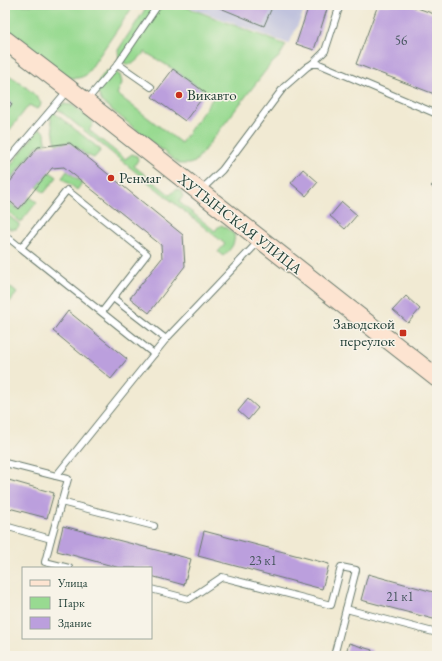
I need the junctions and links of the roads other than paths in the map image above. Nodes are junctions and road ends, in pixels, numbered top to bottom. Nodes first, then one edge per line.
1 (158, 5) edge
2 (340, 5) edge
3 (5, 40) edge
4 (118, 64) junction
5 (312, 64) junction
6 (151, 87) dead end
7 (69, 89) junction
8 (85, 102) junction
9 (437, 114) edge
10 (5, 164) edge
11 (199, 191) junction
12 (5, 235) edge
13 (260, 240) junction
14 (21, 248) junction
15 (113, 298) junction
16 (102, 312) junction
17 (166, 339) junction
18 (154, 354) junction
19 (437, 378) edge
20 (5, 463) edge
21 (56, 476) junction
22 (61, 502) junction
23 (5, 526) edge
24 (154, 526) dead end
25 (51, 539) junction
26 (65, 567) edge
27 (152, 589) edge
28 (346, 609) junction
29 (437, 633) edge
30 (334, 656) edge

1 - 4 lane
2 - 5 lane
3 - 7 street, ХУТЫНСКАЯ УЛИЦА
4 - 6 lane
4 - 8 lane
5 - 9 lane
5 - 11 lane
7 - 8 street, ХУТЫНСКАЯ УЛИЦА
7 - 10 lane
8 - 11 street, ХУТЫНСКАЯ УЛИЦА
11 - 13 street, ХУТЫНСКАЯ УЛИЦА
12 - 14 lane
13 - 17 lane
13 - 19 street, ХУТЫНСКАЯ УЛИЦА
14 - 15 lane
14 - 16 lane
15 - 16 lane
15 - 17 lane
16 - 18 lane
17 - 18 lane
18 - 21 lane
20 - 21 lane
21 - 22 lane
22 - 24 lane
22 - 25 lane
23 - 25 lane
25 - 26 lane
27 - 28 lane
28 - 29 lane
28 - 30 lane

